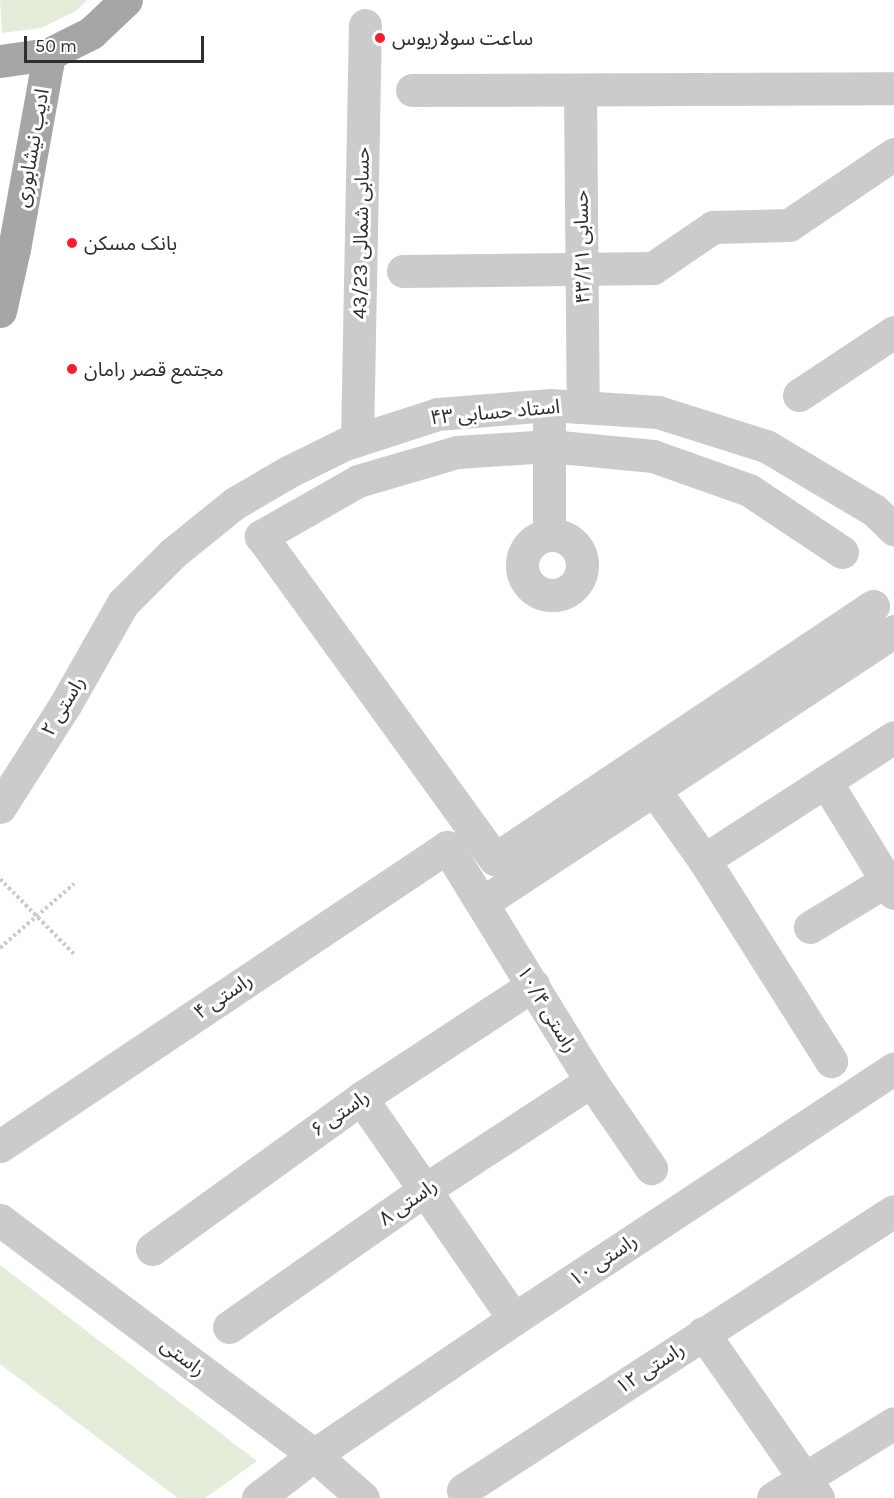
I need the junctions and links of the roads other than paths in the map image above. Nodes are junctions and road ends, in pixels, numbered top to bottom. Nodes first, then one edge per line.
1 (126, 0) edge
2 (365, 25) dead end
3 (49, 54) junction
4 (0, 61) edge
5 (894, 88) edge
6 (412, 90) dead end
7 (580, 90) junction
8 (894, 154) edge
9 (582, 269) junction
10 (403, 271) dead end
11 (0, 311) edge
12 (894, 332) edge
13 (800, 396) dead end
14 (549, 405) junction
15 (583, 405) junction
16 (357, 440) junction
17 (549, 446) junction
18 (887, 512) edge
19 (549, 534) dead end
20 (842, 552) dead end
21 (123, 603) joint
22 (884, 619) edge
23 (894, 736) edge
24 (826, 782) junction
25 (656, 791) junction
26 (0, 807) edge
27 (447, 847) joint
28 (704, 860) junction
29 (891, 883) edge
30 (482, 903) junction
31 (810, 927) dead end
32 (533, 986) junction
33 (831, 1061) dead end
34 (894, 1068) edge
35 (591, 1080) junction
36 (361, 1098) junction
37 (0, 1146) edge
38 (651, 1168) dead end
39 (423, 1191) junction
40 (891, 1219) edge
41 (0, 1220) edge
42 (152, 1249) dead end
43 (514, 1319) junction
44 (229, 1327) dead end
45 (703, 1333) junction
46 (894, 1423) edge
47 (314, 1455) junction
48 (811, 1488) edge
49 (463, 1490) dead end
50 (258, 1498) edge
51 (363, 1498) edge
52 (773, 1498) edge

1 - 3 main road
2 - 16 street, حسابی شمالی 43/23
3 - 4 main road
3 - 11 main road, ادیب نیشابوری
5 - 7 street
6 - 7 street
7 - 9 street, حسابی ۴۳/۲۱
8 - 9 street
9 - 10 street
9 - 15 street, حسابی ۴۳/۲۱
12 - 13 street
14 - 15 street, استاد حسابی ۴۳
14 - 16 street, استاد حسابی ۴۳
14 - 17 street
15 - 18 street, استاد حسابی ۴۳
16 - 21 street, استاد حسابی ۴۳
17 - 19 street
17 - 20 street
17 - 22 street
21 - 26 street, راستی ۲
22 - 25 street
23 - 24 street
24 - 28 street
24 - 29 street
25 - 28 street
25 - 30 street
27 - 30 street, راستی ۱۰/۴
27 - 37 street, راستی ۴
28 - 33 street
29 - 31 street
30 - 32 street, راستی ۱۰/۴
32 - 35 street, راستی ۱۰/۴
32 - 36 street, راستی ۶
34 - 43 street, راستی ۱۰
35 - 38 street, راستی ۱۰/۴
35 - 39 street, راستی ۸
36 - 39 street
36 - 42 street, راستی ۶
39 - 43 street
39 - 44 street, راستی ۸
40 - 45 street, راستی ۱۲
41 - 47 street, راستی
43 - 47 street, راستی ۱۰
45 - 48 street
45 - 49 street, راستی ۱۲
46 - 48 street
47 - 50 street, راستی ۱۰
47 - 51 street, راستی
48 - 52 street

